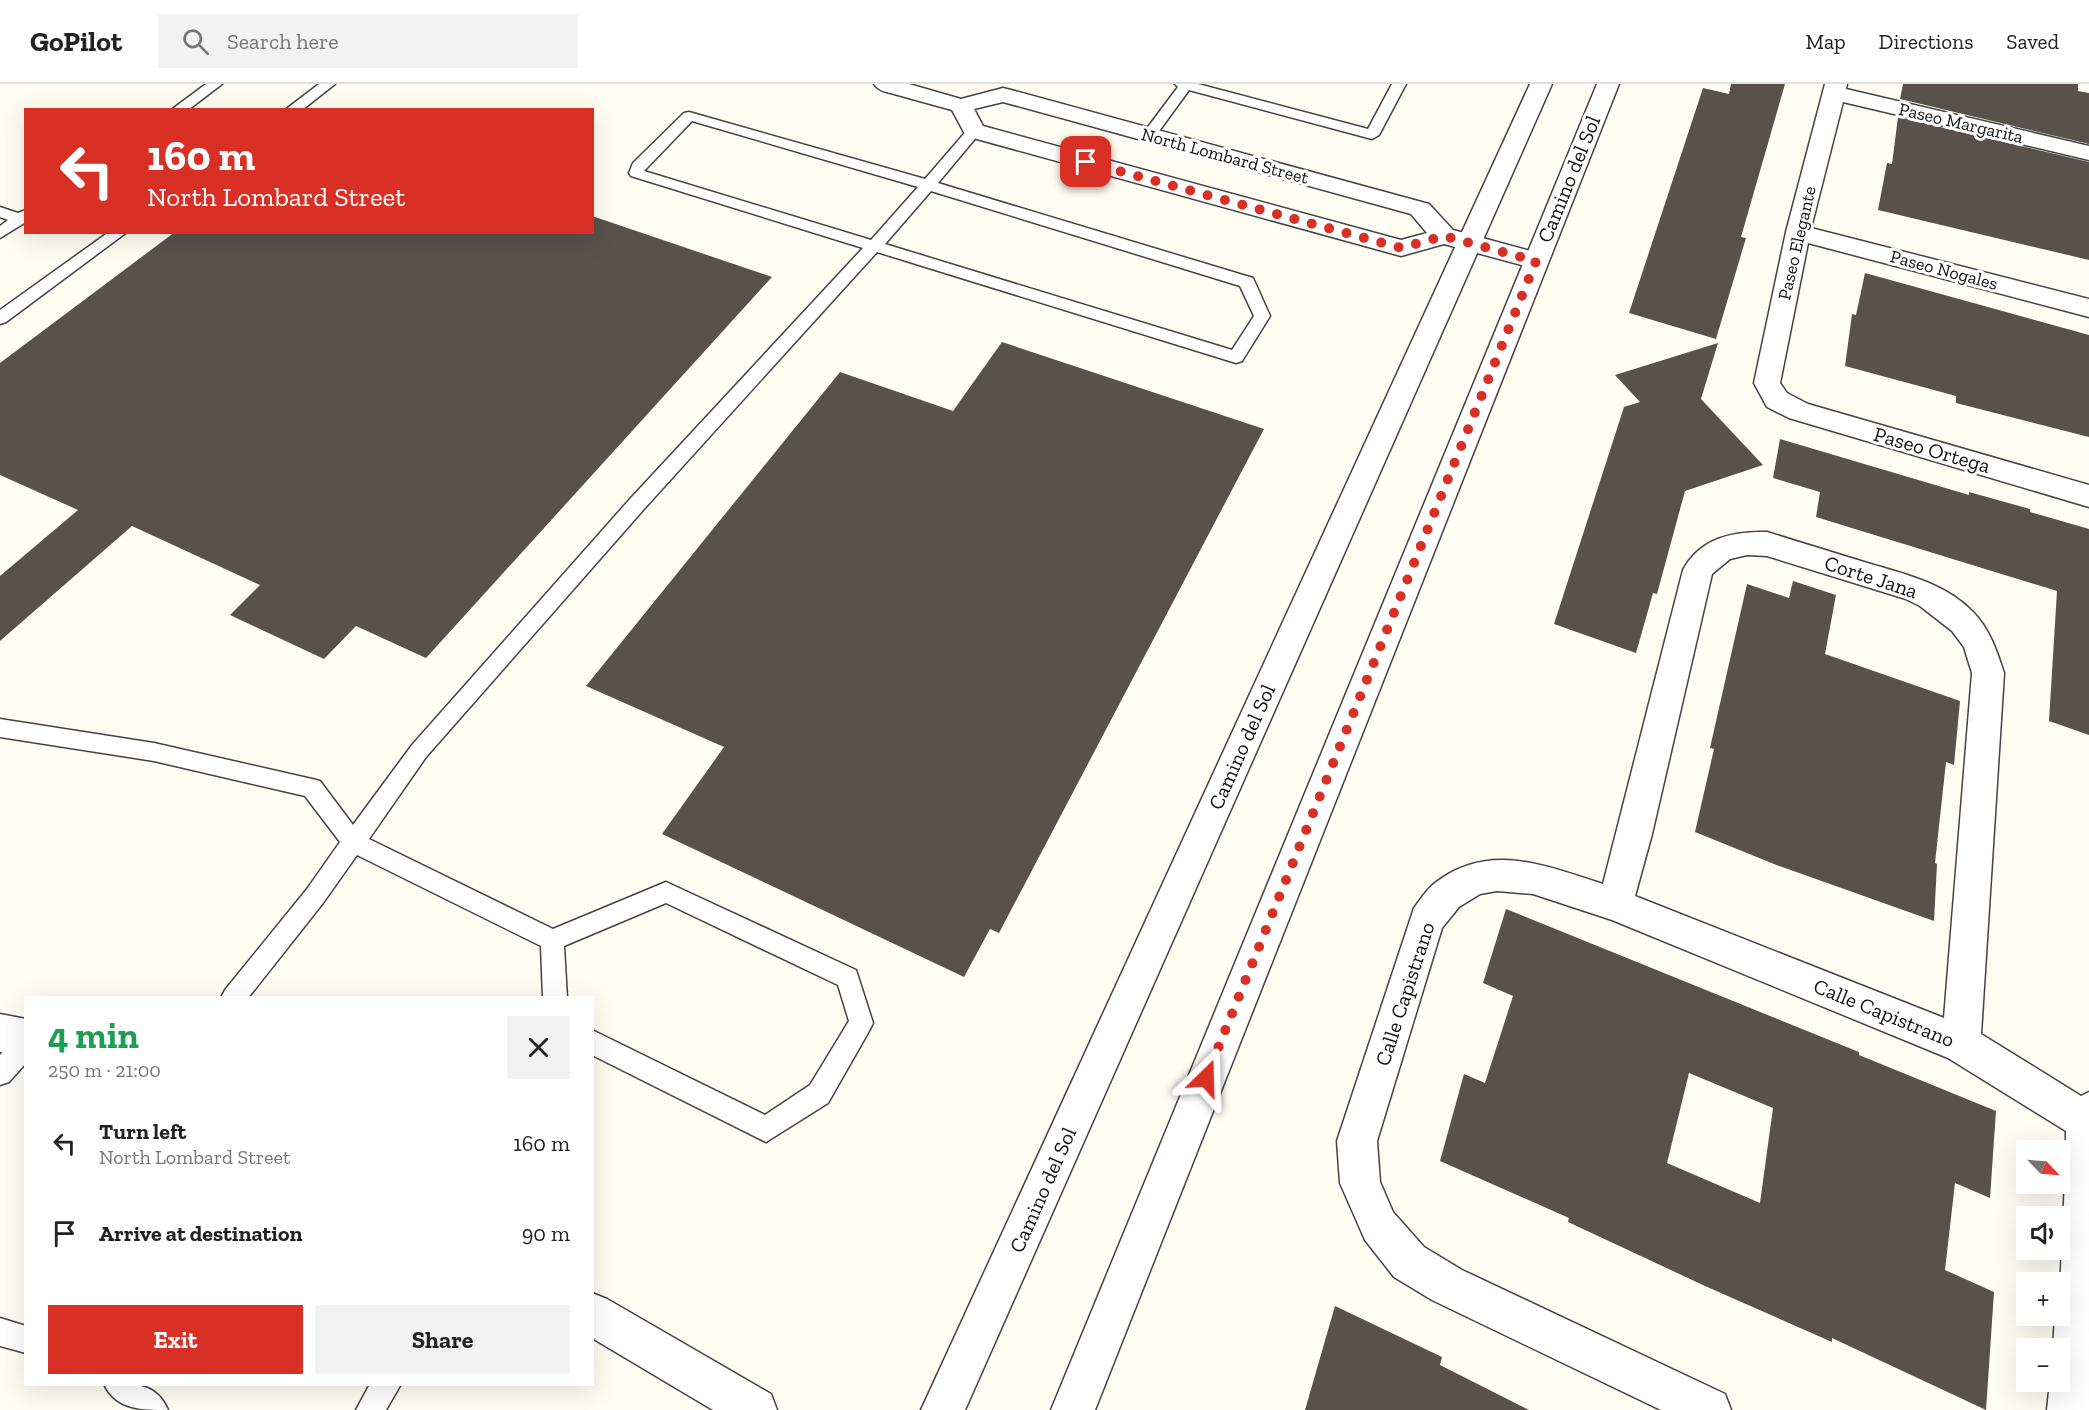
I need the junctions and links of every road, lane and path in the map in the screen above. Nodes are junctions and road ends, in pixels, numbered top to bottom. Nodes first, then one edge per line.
1 (215, 84) edge
2 (328, 84) edge
3 (1185, 84) edge
4 (1399, 84) edge
5 (1541, 84) edge
6 (1608, 84) edge
7 (892, 85) edge
8 (1834, 88) edge
9 (961, 106) junction
10 (181, 108) edge
11 (295, 108) edge
12 (974, 131) junction
13 (1149, 135) junction
14 (2089, 153) edge
15 (928, 185) junction
16 (0, 212) edge
17 (23, 217) edge
18 (1798, 232) junction
19 (0, 233) edge
20 (117, 234) edge
21 (1456, 239) junction
22 (874, 246) junction
23 (1536, 261) junction
24 (2089, 308) edge
25 (0, 318) edge
26 (1777, 400) joint
27 (2089, 496) edge
28 (0, 728) edge
29 (354, 843) junction
30 (1615, 905) junction
31 (552, 940) junction
32 (235, 996) edge
33 (555, 996) edge
34 (0, 1033) edge
35 (24, 1038) edge
36 (594, 1043) edge
37 (1961, 1044) junction
38 (24, 1048) edge
39 (0, 1073) edge
40 (2088, 1117) edge
41 (594, 1315) edge
42 (0, 1332) edge
43 (24, 1339) edge
44 (121, 1386) edge
45 (386, 1386) edge
46 (154, 1410) edge
47 (370, 1410) edge
48 (755, 1410) edge
49 (944, 1410) edge
50 (1073, 1410) edge
51 (1709, 1410) edge
52 (2069, 1410) edge

1 - 10 lane
2 - 11 lane
3 - 4 lane
3 - 13 lane
5 - 21 street, Camino del Sol
6 - 23 street, Camino del Sol
7 - 9 street
8 - 14 street, Paseo Margarita
8 - 18 street, Paseo Elegante
9 - 12 street
9 - 13 street, North Lombard Street
12 - 15 lane
12 - 21 street, North Lombard Street
13 - 21 street, North Lombard Street
15 - 22 lane
15 - 22 lane
15 - 22 lane
16 - 17 lane
17 - 19 lane
18 - 24 street, Paseo Nogales
18 - 26 street, Paseo Elegante
20 - 25 lane
21 - 23 street
21 - 49 street, Camino del Sol
22 - 29 lane
23 - 50 street, Camino del Sol
26 - 27 street, Paseo Ortega
28 - 29 lane
29 - 31 lane
29 - 32 lane
30 - 37 street, Calle Capistrano
30 - 37 street, Corte Jana
30 - 51 street, Calle Capistrano
31 - 33 lane
31 - 36 lane
34 - 35 street
37 - 40 street, Calle Capistrano
38 - 39 lane
40 - 52 street
41 - 48 street
42 - 43 lane
44 - 46 lane
45 - 47 lane

